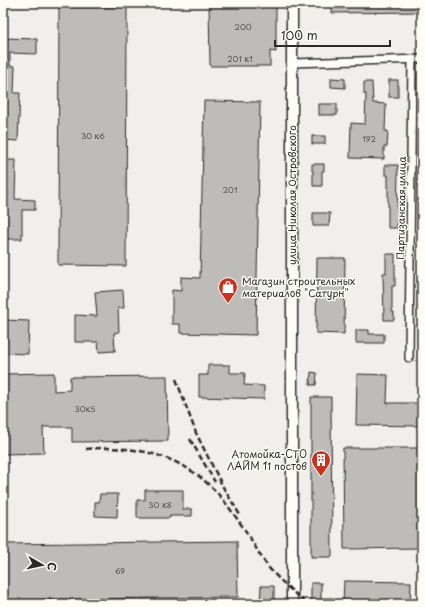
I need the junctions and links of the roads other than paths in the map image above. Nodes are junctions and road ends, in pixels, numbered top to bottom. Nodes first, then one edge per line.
1 (292, 3) edge
2 (412, 59) junction
3 (422, 59) edge
4 (292, 63) junction
5 (409, 358) dead end
6 (292, 604) edge

1 - 4 street, улица Николая Островского
2 - 3 street
2 - 4 street
2 - 5 street, Партизанская улица
4 - 6 street, улица Николая Островского

